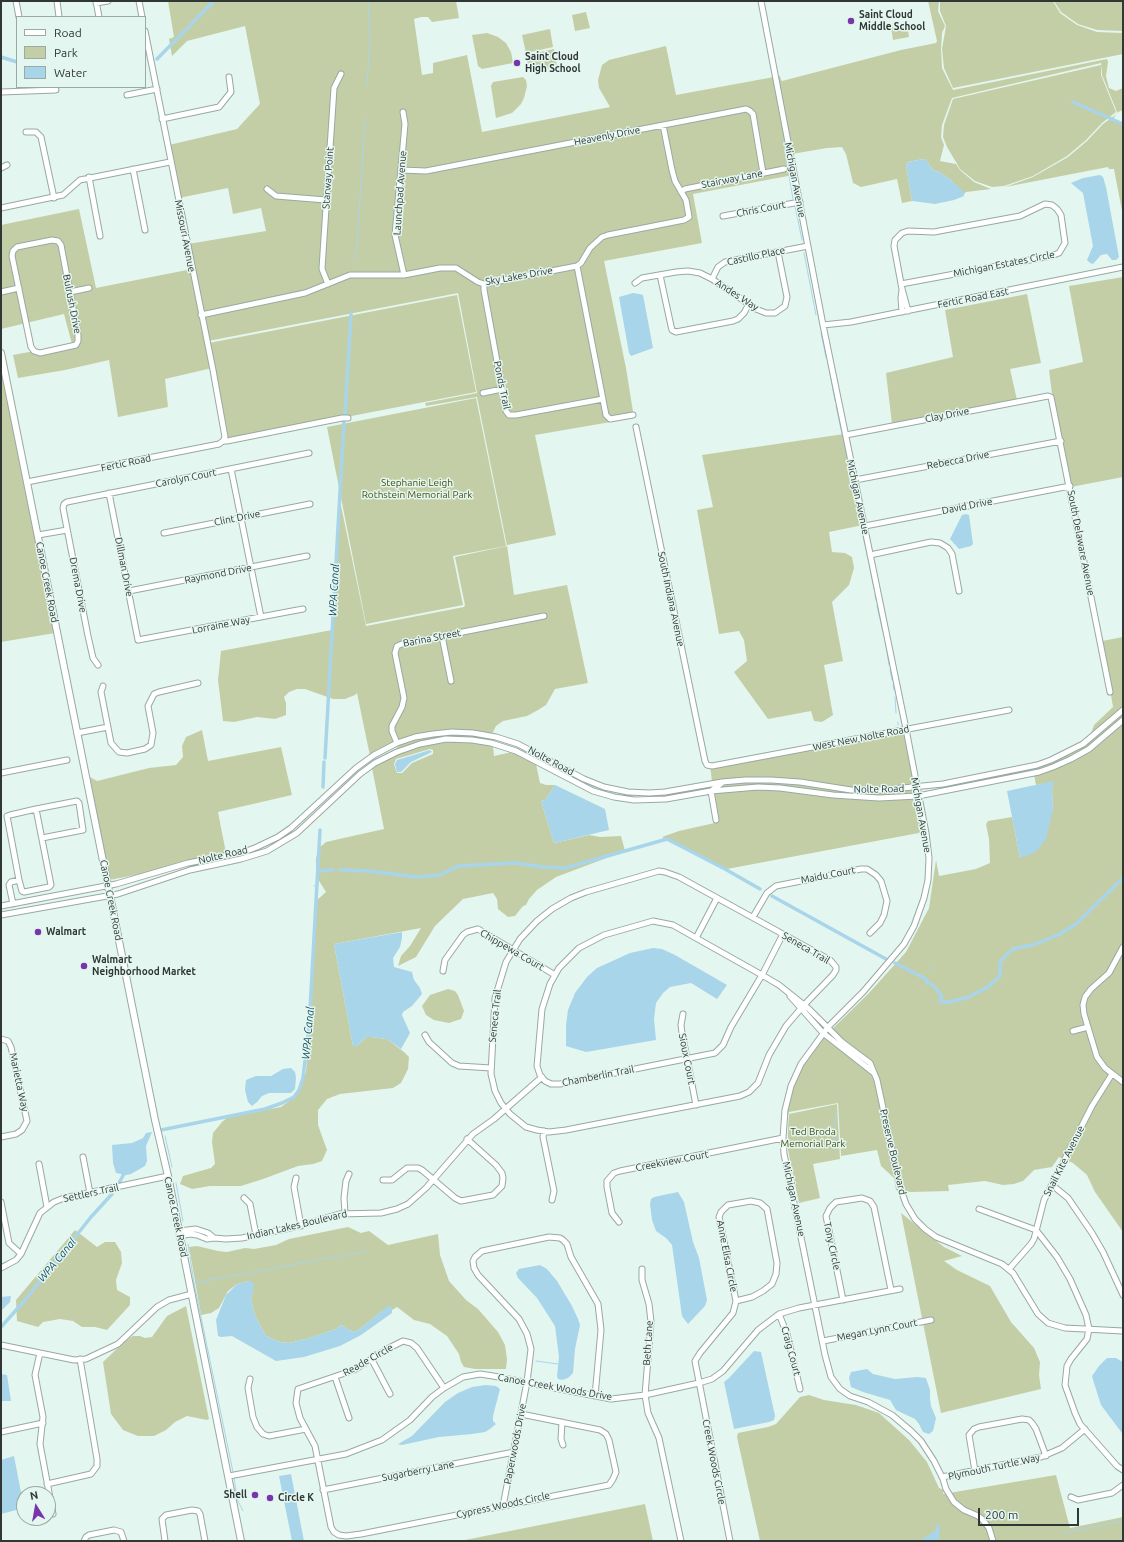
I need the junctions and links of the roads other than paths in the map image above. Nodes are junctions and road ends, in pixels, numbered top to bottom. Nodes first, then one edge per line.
1 (16, 1) edge
2 (57, 1) edge
3 (108, 1) edge
4 (139, 1) edge
5 (760, 1) edge
6 (96, 2) edge
7 (19, 16) edge
8 (60, 16) edge
9 (99, 16) edge
10 (142, 16) edge
11 (146, 36) edge
12 (340, 74) dead end
13 (229, 77) dead end
14 (157, 89) junction
15 (56, 90) dead end
16 (1, 92) edge
17 (127, 94) dead end
18 (402, 112) dead end
19 (162, 119) junction
20 (663, 125) junction
21 (26, 132) dead end
22 (170, 162) junction
23 (7, 165) dead end
24 (1, 168) edge
25 (133, 169) junction
26 (784, 169) dead end
27 (401, 170) junction
28 (763, 173) junction
29 (89, 177) junction
30 (267, 189) dead end
31 (681, 192) junction
32 (54, 198) junction
33 (326, 200) junction
34 (800, 202) junction
35 (1, 208) edge
36 (723, 216) dead end
37 (145, 230) dead end
38 (100, 236) dead end
39 (808, 246) junction
40 (778, 252) junction
41 (577, 266) junction
42 (1123, 268) edge
43 (404, 275) junction
44 (660, 275) junction
45 (712, 278) junction
46 (635, 283) dead end
47 (328, 284) junction
48 (484, 284) junction
49 (902, 286) junction
50 (19, 288) junction
51 (89, 288) dead end
52 (1, 292) edge
53 (70, 292) junction
54 (749, 304) junction
55 (905, 311) junction
56 (201, 315) junction
57 (822, 325) junction
58 (1, 353) edge
59 (502, 390) junction
60 (483, 393) dead end
61 (1048, 396) joint
62 (603, 399) junction
63 (633, 415) dead end
64 (348, 418) dead end
65 (636, 427) dead end
66 (846, 435) junction
67 (1061, 440) junction
68 (223, 441) junction
69 (309, 453) dead end
70 (232, 469) junction
71 (855, 480) junction
72 (28, 482) junction
73 (1070, 486) junction
74 (109, 493) junction
75 (64, 504) joint
76 (310, 504) dead end
77 (240, 517) junction
78 (865, 526) junction
79 (67, 530) junction
80 (164, 533) dead end
81 (38, 535) junction
82 (870, 555) junction
83 (307, 556) dead end
84 (251, 567) junction
85 (128, 591) junction
86 (959, 591) dead end
87 (303, 609) dead end
88 (544, 616) dead end
89 (261, 617) junction
90 (442, 636) junction
91 (138, 640) joint
92 (98, 665) dead end
93 (451, 681) dead end
94 (198, 683) dead end
95 (103, 686) dead end
96 (1110, 692) dead end
97 (1009, 710) dead end
98 (1123, 710) edge
99 (1123, 720) edge
100 (108, 727) junction
101 (906, 729) junction
102 (77, 733) junction
103 (397, 743) junction
104 (67, 760) dead end
105 (712, 766) joint
106 (370, 767) junction
107 (1, 773) edge
108 (724, 782) junction
109 (916, 788) junction
110 (711, 791) junction
111 (918, 796) junction
112 (319, 803) junction
113 (36, 809) junction
114 (309, 813) junction
115 (320, 813) junction
116 (716, 820) dead end
117 (307, 824) junction
118 (42, 838) junction
119 (19, 880) junction
120 (108, 886) junction
121 (110, 895) junction
122 (718, 898) junction
123 (11, 904) junction
124 (1, 906) edge
125 (11, 913) junction
126 (1, 915) edge
127 (753, 918) junction
128 (870, 933) dead end
129 (783, 934) junction
130 (696, 938) junction
131 (1123, 947) edge
132 (514, 950) junction
133 (443, 971) dead end
134 (555, 975) junction
135 (762, 975) junction
136 (802, 1007) junction
137 (683, 1014) dead end
138 (828, 1027) junction
139 (1088, 1027) junction
140 (1073, 1031) dead end
141 (823, 1033) junction
142 (425, 1035) dead end
143 (1, 1039) edge
144 (687, 1059) junction
145 (491, 1068) junction
146 (874, 1073) junction
147 (1112, 1074) junction
148 (542, 1078) junction
149 (1123, 1082) edge
150 (696, 1105) junction
151 (506, 1109) junction
152 (544, 1131) junction
153 (1, 1137) edge
154 (783, 1138) junction
155 (467, 1139) junction
156 (83, 1157) dead end
157 (39, 1164) dead end
158 (349, 1174) dead end
159 (168, 1176) junction
160 (296, 1178) dead end
161 (433, 1179) junction
162 (383, 1180) dead end
163 (1052, 1185) junction
164 (90, 1193) junction
165 (244, 1198) dead end
166 (552, 1200) dead end
167 (1, 1202) edge
168 (47, 1207) junction
169 (979, 1209) dead end
170 (345, 1213) junction
171 (619, 1222) dead end
172 (301, 1226) junction
173 (1036, 1230) junction
174 (179, 1233) junction
175 (256, 1235) junction
176 (21, 1254) junction
177 (1, 1268) edge
178 (642, 1269) dead end
179 (1009, 1270) junction
180 (900, 1288) dead end
181 (891, 1290) junction
182 (192, 1294) junction
183 (1123, 1295) edge
184 (843, 1300) junction
185 (736, 1302) junction
186 (815, 1304) junction
187 (779, 1314) junction
188 (931, 1320) dead end
189 (1089, 1329) junction
190 (1123, 1331) edge
191 (823, 1341) junction
192 (1, 1345) edge
193 (40, 1353) junction
194 (80, 1359) junction
195 (372, 1360) junction
196 (335, 1377) junction
197 (250, 1379) dead end
198 (528, 1382) junction
199 (699, 1383) junction
200 (444, 1388) junction
201 (800, 1389) dead end
202 (390, 1394) dead end
203 (646, 1394) junction
204 (595, 1396) junction
205 (521, 1414) junction
206 (349, 1418) dead end
207 (562, 1422) junction
208 (43, 1423) junction
209 (306, 1429) junction
210 (1085, 1429) junction
211 (1, 1432) edge
212 (563, 1445) dead end
213 (514, 1452) junction
214 (1046, 1456) junction
215 (318, 1459) junction
216 (1123, 1470) edge
217 (975, 1471) junction
218 (228, 1476) junction
219 (942, 1477) junction
220 (47, 1484) joint
221 (1123, 1485) edge
222 (323, 1490) junction
223 (1071, 1497) dead end
224 (503, 1506) junction
225 (84, 1541) edge
226 (124, 1541) edge
227 (165, 1541) edge
228 (205, 1541) edge
229 (241, 1541) edge
230 (681, 1541) edge
231 (730, 1541) edge
232 (993, 1541) edge

1 - 7 street
2 - 8 street
3 - 6 street
4 - 10 street
5 - 34 street, Michigan Avenue
6 - 9 street
11 - 14 street, Missouri Avenue
12 - 33 street, Starway Point
13 - 19 street
14 - 17 street
14 - 19 street, Missouri Avenue
15 - 16 street
18 - 27 street, Launchpad Avenue
19 - 22 street, Missouri Avenue
20 - 27 street, Heavenly Drive
20 - 28 street, Heavenly Drive
20 - 31 street
21 - 32 street
22 - 25 street
22 - 56 street, Missouri Avenue
23 - 24 street
25 - 29 street
25 - 37 street
26 - 28 street, Stairway Lane
27 - 43 street, Launchpad Avenue
28 - 31 street, Stairway Lane
29 - 32 street
29 - 38 street
30 - 33 street
31 - 41 street
32 - 35 street
33 - 47 street, Starway Point
34 - 36 street, Chris Court
34 - 39 street, Michigan Avenue
39 - 40 street, Castillo Place
39 - 57 street, Michigan Avenue
40 - 45 street, Castillo Place
40 - 54 street, Andes Way
41 - 48 street, Sky Lakes Drive
41 - 62 street
42 - 55 street, Fertic Road East
43 - 47 street, Sky Lakes Drive
43 - 48 street, Sky Lakes Drive
44 - 45 street, Andes Way
44 - 46 street, Andes Way
44 - 54 street
45 - 54 street, Andes Way
47 - 56 street, Sky Lakes Drive
48 - 59 street, Ponds Trail
49 - 49 street, Michigan Estates Circle
49 - 55 street, Michigan Estates Circle
50 - 52 street
50 - 53 street, Bulrush Drive
50 - 53 street, Bulrush Drive
51 - 53 street
55 - 57 street, Fertic Road East
56 - 68 street, Missouri Avenue
57 - 66 street, Michigan Avenue
58 - 72 main road, Canoe Creek Road
59 - 60 street
59 - 62 street, Ponds Trail
61 - 66 street, Clay Drive
61 - 67 street, South Delaware Avenue
62 - 63 street
64 - 68 street, Fertic Road
65 - 105 street, South Indiana Avenue
66 - 71 street, Michigan Avenue
67 - 71 street, Rebecca Drive
67 - 73 street, South Delaware Avenue
68 - 72 street, Fertic Road
69 - 70 street, Carolyn Court
70 - 74 street, Carolyn Court
70 - 77 street
71 - 78 street, Michigan Avenue
72 - 81 main road, Canoe Creek Road
73 - 78 street, David Drive
73 - 96 street, South Delaware Avenue
74 - 75 street, Carolyn Court
74 - 85 street, Dillman Drive
75 - 79 street, Drema Drive
76 - 77 street, Clint Drive
77 - 80 street, Clint Drive
77 - 84 street
78 - 82 street, Michigan Avenue
79 - 81 street
79 - 92 street, Drema Drive
81 - 102 main road, Canoe Creek Road
82 - 86 street
82 - 101 street, Michigan Avenue
83 - 84 street, Raymond Drive
84 - 85 street, Raymond Drive
84 - 89 street
85 - 91 street, Dillman Drive
87 - 89 street, Lorraine Way
88 - 90 street, Barina Street
89 - 91 street, Lorraine Way
90 - 93 street
90 - 103 street, Barina Street
94 - 100 street
95 - 100 street
97 - 101 street, West New Nolte Road
98 - 109 street, Nolte Road
99 - 111 street, Nolte Road
100 - 102 street
101 - 105 street, West New Nolte Road
101 - 109 street, Michigan Avenue
102 - 120 main road, Canoe Creek Road
103 - 106 street
103 - 108 street, Nolte Road
103 - 112 street, Nolte Road
104 - 107 street
106 - 110 street, Nolte Road
106 - 115 street, Nolte Road
108 - 109 street, Nolte Road
108 - 110 street
109 - 111 street, Michigan Avenue
110 - 111 street, Nolte Road
110 - 116 street
111 - 138 street, Michigan Avenue
112 - 114 street, Nolte Road
112 - 115 street
113 - 118 street
113 - 118 street
113 - 119 street
114 - 117 street
114 - 120 street, Nolte Road
115 - 117 street, Nolte Road
117 - 121 street, Nolte Road
118 - 119 street
119 - 123 street
120 - 121 main road, Canoe Creek Road
120 - 123 street, Nolte Road
121 - 125 street, Nolte Road
121 - 159 main road, Canoe Creek Road
122 - 127 street, Seneca Trail
122 - 130 street
122 - 132 street, Seneca Trail
123 - 124 street, Nolte Road
123 - 125 street
125 - 126 street, Nolte Road
127 - 128 street, Maidu Court
127 - 129 street, Seneca Trail
129 - 135 street, Chamberlin Trail
129 - 136 street, Seneca Trail
130 - 134 street
130 - 135 street
131 - 139 street
132 - 133 street, Chippewa Court
132 - 134 street, Chippewa Court
132 - 145 street, Seneca Trail
134 - 148 street
135 - 136 street
135 - 144 street, Chamberlin Trail
136 - 138 street, Preserve Boulevard
136 - 141 street
136 - 150 street, Seneca Trail
137 - 144 street, Sioux Court
138 - 141 street, Michigan Avenue
138 - 146 street, Preserve Boulevard
139 - 140 street
139 - 147 street
141 - 146 street
141 - 154 street, Michigan Avenue
142 - 145 street
143 - 153 street, Marietta Way
144 - 148 street, Chamberlin Trail
144 - 150 street, Sioux Court
145 - 151 street, Seneca Trail
146 - 179 street, Preserve Boulevard
147 - 149 street
147 - 163 street, Snail Kite Avenue
148 - 151 street, Indian Lakes Boulevard
150 - 152 street, Seneca Trail
151 - 152 street, Seneca Trail
151 - 155 street, Indian Lakes Boulevard
152 - 166 street
154 - 171 street, Creekview Court
154 - 186 street, Michigan Avenue
155 - 161 street, Indian Lakes Boulevard
155 - 161 street
156 - 164 street
157 - 168 street
158 - 170 street
159 - 164 street, Settlers Trail
159 - 174 main road, Canoe Creek Road
160 - 172 street
161 - 162 street
161 - 170 street, Indian Lakes Boulevard
163 - 173 street, Snail Kite Avenue
163 - 183 street
164 - 168 street, Settlers Trail
165 - 175 street
167 - 176 street
168 - 176 street, Settlers Trail
169 - 173 street
170 - 172 street, Indian Lakes Boulevard
172 - 175 street, Indian Lakes Boulevard
173 - 179 street, Snail Kite Avenue
173 - 189 street
174 - 175 street, Indian Lakes Boulevard
174 - 182 main road, Canoe Creek Road
176 - 177 street, Settlers Trail
178 - 203 street, Beth Lane
179 - 189 street, Preserve Boulevard
180 - 181 street, Canoe Creek Woods Drive
181 - 184 street, Canoe Creek Woods Drive
181 - 184 street, Tony Circle
182 - 194 street
182 - 218 main road, Canoe Creek Road
184 - 186 street, Canoe Creek Woods Drive
185 - 185 street, Anne Elisa Circle
185 - 199 street, Anne Elisa Circle
186 - 187 street, Canoe Creek Woods Drive
186 - 191 street, Michigan Avenue
187 - 199 street, Canoe Creek Woods Drive
187 - 201 street, Craig Court
188 - 191 street, Megan Lynn Court
189 - 190 street, Preserve Boulevard
189 - 210 street
191 - 219 street, Michigan Avenue
192 - 193 street
193 - 194 street
193 - 208 street
194 - 220 street
195 - 196 street, Reade Circle
195 - 200 street, Reade Circle
195 - 202 street
196 - 206 street
196 - 209 street, Reade Circle
197 - 209 street
198 - 200 street, Canoe Creek Woods Drive
198 - 204 street, Canoe Creek Woods Drive
198 - 204 street, Paperwoods Drive
198 - 205 street, Paperwoods Drive
199 - 203 street, Canoe Creek Woods Drive
199 - 231 street, Creek Woods Circle
200 - 215 street, Canoe Creek Woods Drive
203 - 204 street, Canoe Creek Woods Drive
203 - 230 street
205 - 207 street, Cypress Woods Circle
205 - 213 street, Paperwoods Drive
207 - 212 street
207 - 224 street, Cypress Woods Circle
208 - 211 street
208 - 220 street
209 - 215 street, Reade Circle
210 - 214 street, Plymouth Turtle Way
210 - 216 street
213 - 222 street, Sugarberry Lane
213 - 224 street, Paperwoods Drive
214 - 217 street, Plymouth Turtle Way
214 - 217 street
215 - 218 street, Canoe Creek Woods Drive
215 - 222 street, Cypress Woods Circle
217 - 219 street, Plymouth Turtle Way
218 - 229 main road, Canoe Creek Road
219 - 232 street, Michigan Avenue
221 - 223 street
222 - 224 street, Cypress Woods Circle
225 - 226 street
227 - 228 street

